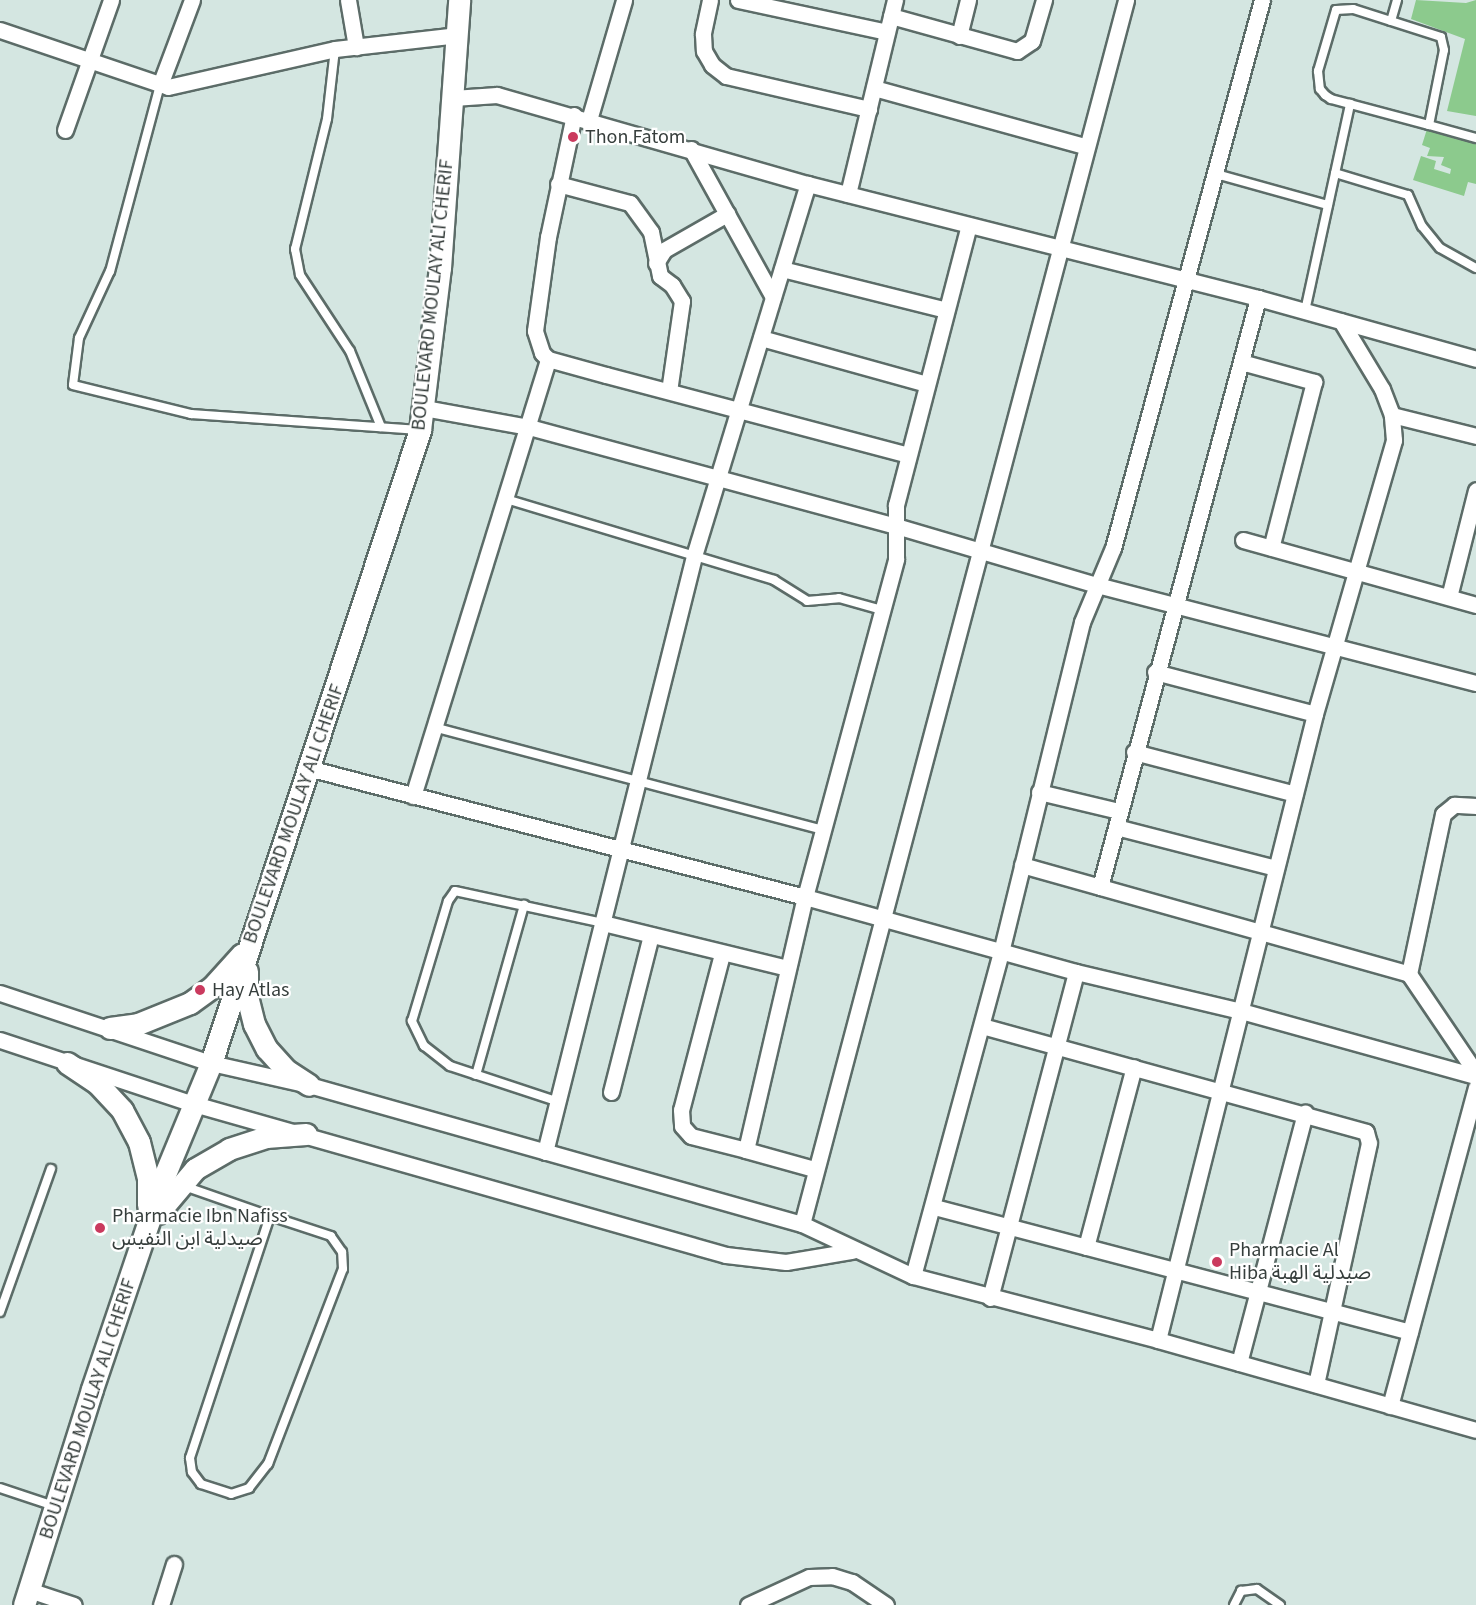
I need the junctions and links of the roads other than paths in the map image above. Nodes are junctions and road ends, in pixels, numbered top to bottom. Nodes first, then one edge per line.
1 (111, 0) edge
2 (192, 0) edge
3 (348, 0) edge
4 (459, 0) edge
5 (624, 0) edge
6 (710, 0) edge
7 (738, 0) edge
8 (895, 0) edge
9 (968, 0) edge
10 (1044, 0) edge
11 (1126, 0) edge
12 (1262, 0) edge
13 (1396, 0) edge
14 (781, 5) edge
15 (891, 16) junction
16 (1391, 21) junction
17 (0, 30) edge
18 (887, 32) junction
19 (458, 35) junction
20 (959, 36) junction
21 (356, 47) junction
22 (335, 50) junction
23 (91, 61) junction
24 (160, 85) junction
25 (874, 88) junction
26 (453, 98) junction
27 (1350, 104) junction
28 (868, 109) junction
29 (574, 115) junction
30 (589, 120) junction
31 (1429, 125) junction
32 (65, 130) dead end
33 (1476, 138) edge
34 (1085, 146) junction
35 (691, 149) junction
36 (1335, 172) junction
37 (1216, 174) junction
38 (558, 184) junction
39 (808, 184) junction
40 (848, 194) junction
41 (1328, 205) junction
42 (727, 214) junction
43 (969, 225) junction
44 (1058, 247) junction
45 (656, 263) junction
46 (1476, 268) edge
47 (782, 269) junction
48 (1188, 282) junction
49 (773, 297) junction
50 (1258, 298) junction
51 (946, 310) junction
52 (1305, 311) junction
53 (1341, 321) junction
54 (760, 338) junction
55 (548, 359) junction
56 (1476, 359) edge
57 (1241, 362) junction
58 (927, 384) junction
59 (669, 391) junction
60 (424, 408) junction
61 (738, 411) junction
62 (1392, 415) junction
63 (381, 427) junction
64 (529, 427) junction
65 (420, 430) junction
66 (1476, 436) edge
67 (908, 455) junction
68 (717, 478) junction
69 (1476, 490) edge
70 (506, 500) junction
71 (896, 526) junction
72 (1243, 540) dead end
73 (1271, 548) junction
74 (979, 551) junction
75 (694, 556) junction
76 (1359, 572) junction
77 (1097, 585) junction
78 (1449, 597) junction
79 (1177, 605) junction
80 (1476, 605) edge
81 (882, 610) junction
82 (1337, 645) junction
83 (1155, 672) junction
84 (1476, 683) edge
85 (1315, 714) junction
86 (432, 727) junction
87 (1134, 752) junction
88 (309, 768) junction
89 (637, 779) junction
90 (1039, 792) junction
91 (1295, 794) junction
92 (413, 796) junction
93 (1476, 806) edge
94 (1119, 811) junction
95 (1116, 827) junction
96 (823, 830) junction
97 (620, 850) junction
98 (1022, 865) junction
99 (1276, 868) junction
100 (1100, 887) junction
101 (805, 897) junction
102 (524, 905) junction
103 (883, 917) junction
104 (603, 923) junction
105 (1260, 932) junction
106 (651, 935) junction
107 (250, 944) junction
108 (1001, 952) junction
109 (722, 954) junction
110 (788, 968) junction
111 (1076, 972) junction
112 (1409, 974) junction
113 (0, 993) edge
114 (1240, 1011) junction
115 (982, 1026) junction
116 (110, 1028) junction
117 (0, 1041) edge
118 (1056, 1046) junction
119 (67, 1062) junction
120 (211, 1063) junction
121 (1134, 1067) junction
122 (476, 1075) junction
123 (1476, 1075) edge
124 (309, 1085) junction
125 (1476, 1087) edge
126 (1219, 1090) junction
127 (611, 1092) dead end
128 (556, 1101) junction
129 (194, 1104) junction
130 (1305, 1113) junction
131 (306, 1134) junction
132 (746, 1150) junction
133 (545, 1152) junction
134 (51, 1169) dead end
135 (814, 1169) junction
136 (171, 1182) junction
137 (934, 1207) junction
138 (270, 1216) junction
139 (802, 1224) junction
140 (1009, 1227) junction
141 (143, 1240) junction
142 (1086, 1247) junction
143 (852, 1251) junction
144 (1175, 1270) junction
145 (913, 1276) junction
146 (1258, 1292) junction
147 (990, 1298) junction
148 (1333, 1311) junction
149 (0, 1312) edge
150 (1410, 1332) junction
151 (1158, 1340) junction
152 (1239, 1363) junction
153 (1316, 1384) junction
154 (1390, 1406) junction
155 (1476, 1430) edge
156 (0, 1488) edge
157 (55, 1506) junction
158 (174, 1564) dead end
159 (27, 1598) edge
160 (75, 1605) edge
161 (160, 1605) edge
162 (748, 1605) edge
163 (886, 1605) edge
164 (1233, 1605) edge
165 (1280, 1605) edge

1 - 23 street
2 - 24 street
3 - 21 street
4 - 19 main road, BOULEVARD MOULAY ALI CHERIF
5 - 30 street
6 - 28 street
7 - 14 street
8 - 15 street
9 - 20 street
10 - 20 street
11 - 34 street
12 - 37 street
13 - 16 lane
14 - 18 street
15 - 18 street
15 - 20 street
16 - 27 lane
16 - 31 lane
17 - 23 street
18 - 25 street
19 - 21 street
19 - 26 main road, BOULEVARD MOULAY ALI CHERIF
21 - 22 street
22 - 24 street
22 - 63 lane
23 - 24 street
23 - 32 street
24 - 63 lane
25 - 28 street
25 - 34 street
26 - 29 street
26 - 60 main road, BOULEVARD MOULAY ALI CHERIF
27 - 31 lane
27 - 36 lane
28 - 40 street
29 - 30 street
29 - 38 street
30 - 35 street
31 - 33 lane
34 - 44 street
35 - 39 street
35 - 42 street
36 - 41 lane
36 - 46 lane
37 - 41 lane
37 - 48 street
38 - 45 street
38 - 55 street
39 - 40 street
39 - 47 street
40 - 43 street
41 - 52 lane
42 - 45 street
42 - 49 street
43 - 44 street
43 - 51 street
44 - 48 street
44 - 74 street
45 - 59 street
47 - 49 street
47 - 51 street
48 - 50 street
48 - 77 street
49 - 54 street
50 - 52 street
50 - 57 street
51 - 58 street
52 - 53 street
53 - 56 street
53 - 62 street
54 - 58 street
54 - 61 street
55 - 59 street
55 - 64 street
57 - 73 street
57 - 79 street
58 - 67 street
59 - 61 street
60 - 64 street
60 - 65 main road, BOULEVARD MOULAY ALI CHERIF
61 - 67 street
61 - 68 street
62 - 66 street
62 - 76 street
63 - 65 lane
64 - 68 street
64 - 70 street
65 - 88 main road, BOULEVARD MOULAY ALI CHERIF
67 - 71 street
68 - 71 street
68 - 75 street
69 - 78 street
70 - 75 lane
70 - 86 street
71 - 74 street
71 - 81 street
72 - 73 street
73 - 76 street
74 - 77 street
74 - 103 street
75 - 81 lane
75 - 89 street
76 - 78 street
76 - 82 street
77 - 79 street
77 - 90 street
78 - 80 street
79 - 82 street
79 - 83 street
81 - 96 street
82 - 84 street
82 - 85 street
83 - 85 street
83 - 87 street
85 - 91 street
86 - 89 lane
86 - 92 street
87 - 91 street
87 - 94 street
88 - 92 street
88 - 107 main road, BOULEVARD MOULAY ALI CHERIF
89 - 96 lane
89 - 97 street
90 - 94 street
90 - 98 street
91 - 99 street
92 - 97 street
93 - 112 street
94 - 95 street
95 - 99 street
95 - 100 street
96 - 101 street
97 - 101 street
97 - 104 street
98 - 100 street
98 - 108 street
99 - 105 street
100 - 105 street
101 - 103 street
101 - 110 street
102 - 104 lane
102 - 122 lane
102 - 122 lane
103 - 108 street
103 - 135 street
104 - 106 street
104 - 128 street
105 - 112 street
105 - 114 street
106 - 109 street
106 - 127 street
107 - 116 main road
107 - 120 main road, BOULEVARD MOULAY ALI CHERIF
107 - 124 main road
108 - 111 street
108 - 115 street
109 - 110 street
109 - 132 street
110 - 132 street
111 - 114 street
111 - 118 street
112 - 123 street
113 - 116 street
114 - 123 street
114 - 126 street
115 - 118 street
115 - 137 street
116 - 120 street
117 - 119 street
118 - 121 street
118 - 140 street
119 - 129 street
119 - 141 main road
120 - 124 street
120 - 129 main road, BOULEVARD MOULAY ALI CHERIF
121 - 126 street
121 - 142 street
122 - 128 lane
124 - 133 street
125 - 150 street
126 - 130 street
126 - 144 street
128 - 133 street
129 - 131 street
129 - 136 main road, BOULEVARD MOULAY ALI CHERIF
130 - 146 street
130 - 148 street
131 - 136 main road
131 - 143 street
132 - 135 street
133 - 139 street
134 - 149 lane
135 - 139 street
136 - 138 lane
136 - 141 main road, BOULEVARD MOULAY ALI CHERIF
137 - 140 street
137 - 145 street
138 - 138 lane
139 - 143 street
140 - 142 street
140 - 147 street
141 - 157 main road, BOULEVARD MOULAY ALI CHERIF
142 - 144 street
143 - 145 street
144 - 146 street
144 - 151 street
145 - 147 street
146 - 148 street
146 - 152 street
147 - 151 street
148 - 150 street
148 - 153 street
150 - 154 street
151 - 152 street
152 - 153 street
153 - 154 street
154 - 155 street
156 - 157 lane
157 - 159 main road, BOULEVARD MOULAY ALI CHERIF
158 - 161 street
159 - 160 street
162 - 163 street
164 - 165 lane

